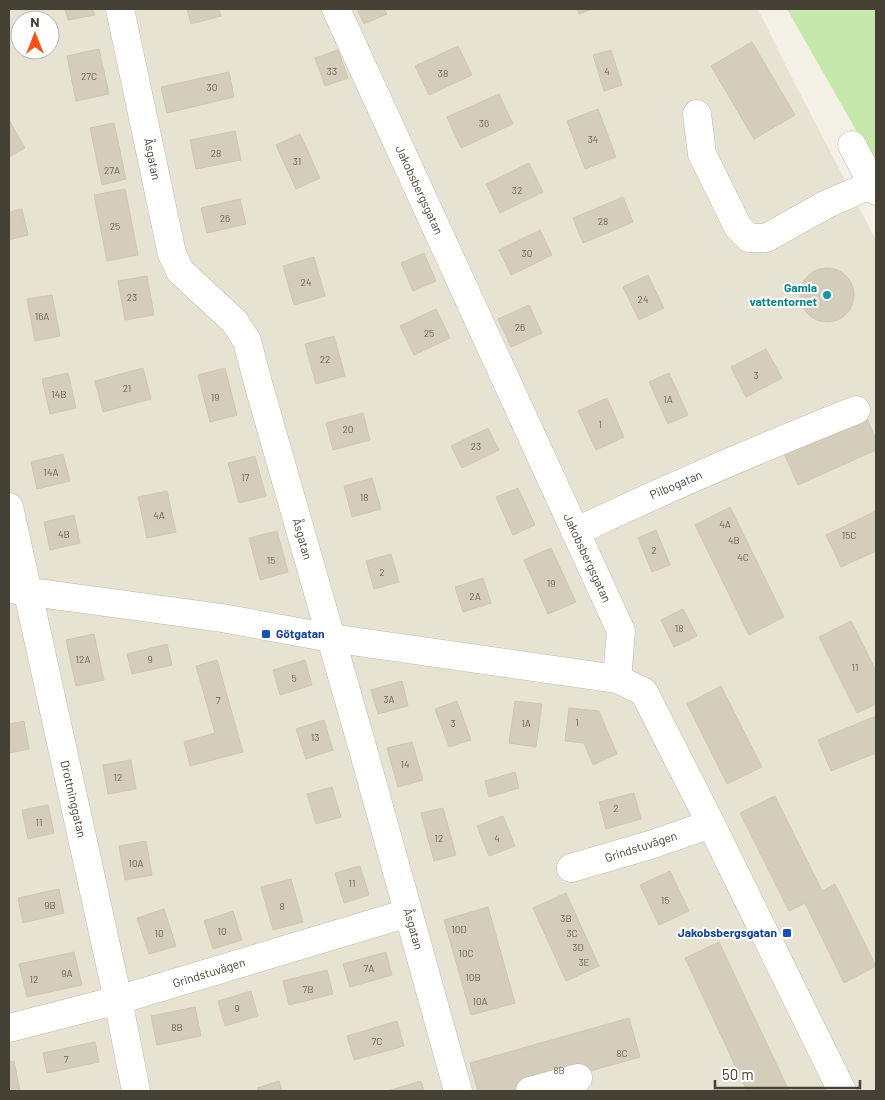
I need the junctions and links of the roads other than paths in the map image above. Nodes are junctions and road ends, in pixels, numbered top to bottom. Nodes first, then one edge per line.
1 (120, 9) edge
2 (336, 9) edge
3 (697, 114) dead end
4 (852, 145) dead end
5 (874, 188) edge
6 (856, 410) dead end
7 (9, 507) edge
8 (575, 532) junction
9 (18, 590) edge
10 (331, 638) junction
11 (617, 679) junction
12 (711, 824) junction
13 (571, 868) dead end
14 (408, 914) junction
15 (118, 1000) junction
16 (9, 1028) edge
17 (578, 1078) dead end
18 (136, 1091) edge
19 (458, 1091) edge
20 (530, 1091) edge
21 (842, 1091) edge

1 - 10 street, Åsgatan
2 - 8 street, Jakobsbergsgatan
3 - 5 street
4 - 5 street
6 - 8 street, Pilbogatan
7 - 9 street, Drottninggatan
8 - 11 street, Jakobsbergsgatan
9 - 10 street
9 - 15 street, Drottninggatan
10 - 11 street
10 - 14 street, Åsgatan
11 - 12 street
12 - 13 street, Grindstuvägen
12 - 21 street
14 - 15 street, Grindstuvägen
14 - 19 street, Åsgatan
15 - 16 street, Grindstuvägen
15 - 18 street, Drottninggatan
17 - 20 street

